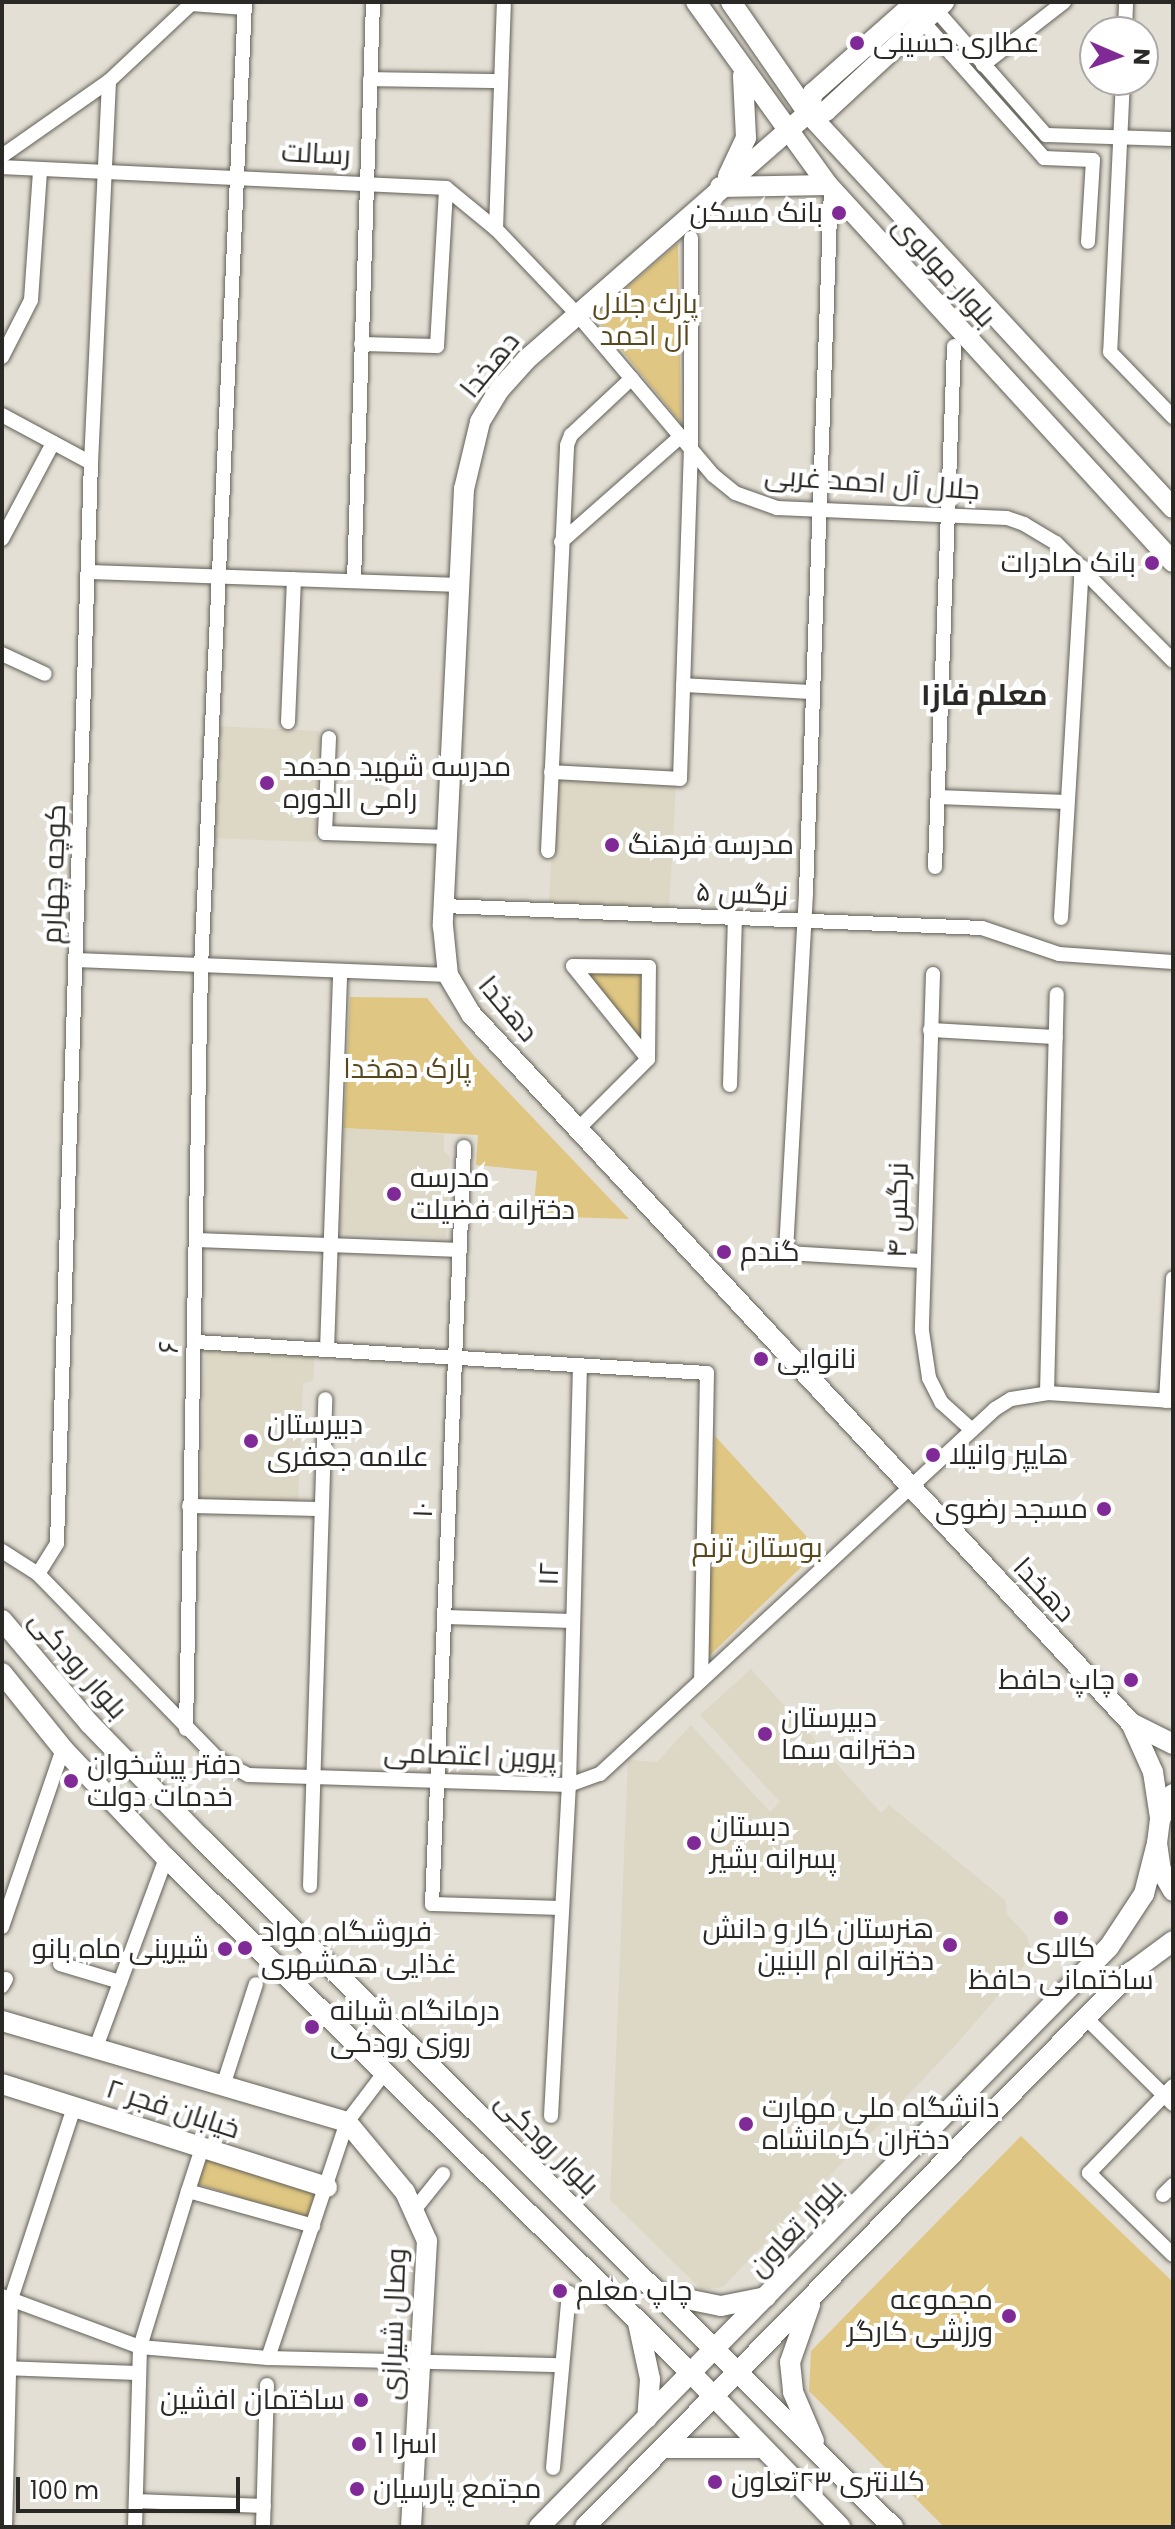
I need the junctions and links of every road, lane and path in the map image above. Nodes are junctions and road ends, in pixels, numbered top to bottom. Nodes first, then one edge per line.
1 (373, 2) edge
2 (696, 2) edge
3 (731, 2) edge
4 (916, 2) edge
5 (1064, 2) edge
6 (504, 4) dead end
7 (245, 5) edge
8 (933, 9) edge
9 (983, 65) junction
10 (742, 68) junction
11 (370, 79) junction
12 (109, 81) junction
13 (501, 81) junction
14 (1122, 96) edge
15 (808, 113) junction
16 (787, 133) junction
17 (1120, 137) junction
18 (1173, 139) edge
19 (2, 156) edge
20 (2, 167) edge
21 (103, 170) junction
22 (40, 171) junction
23 (237, 176) junction
24 (366, 182) junction
25 (829, 186) junction
26 (720, 187) junction
27 (446, 188) junction
28 (496, 229) junction
29 (691, 238) dead end
30 (1088, 242) dead end
31 (577, 314) junction
32 (361, 344) junction
33 (954, 346) dead end
34 (2, 357) edge
35 (632, 378) junction
36 (2, 415) edge
37 (1173, 417) edge
38 (680, 437) junction
39 (53, 443) junction
40 (691, 450) junction
41 (91, 463) junction
42 (1173, 508) edge
43 (821, 509) junction
44 (950, 515) junction
45 (2, 539) edge
46 (561, 542) junction
47 (1173, 562) edge
48 (1082, 567) junction
49 (90, 572) junction
50 (216, 576) junction
51 (294, 579) junction
52 (354, 581) junction
53 (460, 585) junction
54 (2, 654) edge
55 (1173, 661) edge
56 (45, 674) dead end
57 (683, 685) junction
58 (813, 692) junction
59 (288, 722) dead end
60 (329, 738) dead end
61 (551, 772) junction
62 (938, 797) junction
63 (1066, 802) junction
64 (447, 837) junction
65 (548, 851) dead end
66 (935, 867) dead end
67 (444, 906) junction
68 (1061, 918) dead end
69 (735, 919) junction
70 (804, 923) junction
71 (77, 960) junction
72 (1173, 962) edge
73 (201, 967) junction
74 (340, 972) junction
75 (933, 974) dead end
76 (448, 975) junction
77 (1057, 994) dead end
78 (930, 1030) junction
79 (1056, 1037) junction
80 (648, 1059) junction
81 (730, 1085) dead end
82 (578, 1129) junction
83 (464, 1147) dead end
84 (197, 1240) junction
85 (331, 1242) junction
86 (460, 1250) junction
87 (922, 1261) junction
88 (1173, 1278) edge
89 (196, 1342) junction
90 (327, 1350) junction
91 (456, 1357) junction
92 (580, 1365) junction
93 (1047, 1393) junction
94 (325, 1399) dead end
95 (1169, 1401) edge
96 (972, 1430) junction
97 (910, 1487) junction
98 (189, 1506) junction
99 (321, 1509) junction
100 (2, 1551) edge
101 (38, 1574) junction
102 (445, 1617) junction
103 (2, 1620) edge
104 (573, 1621) junction
105 (2, 1673) edge
106 (701, 1680) junction
107 (1131, 1723) junction
108 (90, 1724) junction
109 (186, 1729) junction
110 (1173, 1744) edge
111 (63, 1749) junction
112 (316, 1777) junction
113 (438, 1780) junction
114 (569, 1785) junction
115 (1173, 1794) edge
116 (1160, 1819) junction
117 (1157, 1843) junction
118 (166, 1858) junction
119 (310, 1886) dead end
120 (1173, 1891) edge
121 (8, 1893) edge
122 (562, 1908) junction
123 (2, 1927) edge
124 (1173, 1941) edge
125 (60, 1964) dead end
126 (120, 1982) junction
127 (256, 1984) dead end
128 (1087, 2019) junction
129 (2, 2021) edge
130 (95, 2050) junction
131 (385, 2072) junction
132 (2, 2084) edge
133 (223, 2086) junction
134 (1170, 2095) edge
135 (74, 2107) junction
136 (551, 2116) dead end
137 (347, 2122) junction
138 (202, 2148) junction
139 (443, 2174) dead end
140 (327, 2187) junction
141 (188, 2191) junction
142 (415, 2209) junction
143 (313, 2226) junction
144 (1173, 2255) edge
145 (821, 2287) junction
146 (569, 2293) dead end
147 (656, 2293) junction
148 (769, 2296) junction
149 (7, 2297) edge
150 (638, 2323) junction
151 (140, 2347) junction
152 (714, 2352) junction
153 (268, 2358) junction
154 (421, 2360) junction
155 (561, 2365) junction
156 (5, 2368) edge
157 (137, 2373) junction
158 (736, 2373) junction
159 (691, 2374) junction
160 (267, 2385) dead end
161 (714, 2396) junction
162 (647, 2418) junction
163 (663, 2448) junction
164 (760, 2448) junction
165 (822, 2455) junction
166 (553, 2468) dead end
167 (136, 2501) junction
168 (264, 2506) junction
169 (831, 2524) edge
170 (5, 2527) edge
171 (135, 2527) edge
172 (263, 2527) edge
173 (411, 2527) edge
174 (539, 2527) edge
175 (585, 2527) edge
176 (893, 2527) edge

1 - 11 street
2 - 10 street, بلوار مولوی
3 - 15 street, بلوار مولوی
4 - 15 street
5 - 9 street
6 - 13 street
7 - 12 street
7 - 23 street, ۶
8 - 9 street
8 - 15 street
8 - 30 street
9 - 17 street
10 - 16 street, بلوار مولوی
10 - 26 street
11 - 13 street
11 - 24 street
12 - 19 street
12 - 21 street, کوچه چهارم
13 - 28 street
14 - 17 street
15 - 16 street, دهخدا
15 - 42 street, بلوار مولوی
16 - 25 street, بلوار مولوی
16 - 26 street, دهخدا
17 - 18 street
17 - 37 street
20 - 22 street, رسالت
21 - 22 street, رسالت
21 - 23 street, رسالت
21 - 41 street, کوچه چهارم
22 - 34 street
23 - 24 street, رسالت
23 - 50 street, ۶
24 - 27 street, رسالت
24 - 32 street
25 - 26 street
25 - 43 street
25 - 47 street, بلوار مولوی
26 - 31 street, دهخدا
27 - 28 street
27 - 32 street
28 - 31 street
29 - 40 street
31 - 35 street, جلال آل احمد غربی
31 - 53 street, دهخدا
32 - 52 street
33 - 44 street
35 - 38 street, جلال آل احمد غربی
35 - 46 street
36 - 39 street
38 - 40 street, جلال آل احمد غربی
38 - 46 street
39 - 41 street
39 - 45 street
40 - 43 street, جلال آل احمد غربی
40 - 57 street
41 - 49 street, کوچه چهارم
43 - 44 street, جلال آل احمد غربی
43 - 58 street
44 - 48 street, جلال آل احمد غربی
44 - 62 street
46 - 61 street
48 - 55 street
48 - 63 street
49 - 50 street
49 - 71 street, کوچه چهارم
50 - 51 street
50 - 73 street, ۶
51 - 52 street
51 - 59 street
52 - 53 street
53 - 64 street, دهخدا
54 - 56 street
57 - 58 street
57 - 61 street
58 - 70 street
60 - 64 street
61 - 65 street
62 - 63 street
62 - 66 street
63 - 68 street
64 - 67 street, دهخدا
67 - 69 street, نرگس ۵
67 - 76 street, دهخدا
69 - 70 street, نرگس ۵
69 - 81 street
70 - 72 street
70 - 87 street, نرگس ۵
71 - 73 street
71 - 101 street, کوچه چهارم
73 - 74 street
73 - 84 street, ۶
74 - 76 street
74 - 85 street
75 - 78 street, نرگس ۴
76 - 82 street, دهخدا
77 - 79 street
78 - 79 street
78 - 87 street, نرگس ۴
79 - 93 street
80 - 80 street
80 - 82 street
82 - 97 street, دهخدا
83 - 86 street, ۱۰
84 - 85 street
84 - 89 street, ۶
85 - 86 street
85 - 90 street
86 - 91 street, ۱۰
87 - 96 street, نرگس ۴
88 - 95 street
89 - 90 street
89 - 98 street, ۶
90 - 91 street
91 - 92 street
91 - 102 street, ۱۰
92 - 104 street, ۱۲
92 - 106 street
93 - 95 street, پروین اعتصامی
93 - 96 street, پروین اعتصامی
94 - 99 street
96 - 97 street, پروین اعتصامی
97 - 106 street, پروین اعتصامی
97 - 107 street, دهخدا
98 - 99 street
98 - 109 street, ۶
99 - 112 street
100 - 101 street, پروین اعتصامی
101 - 109 street, پروین اعتصامی
102 - 104 street
102 - 113 street, ۱۰
103 - 108 street, بلوار رودکی
104 - 114 street, ۱۲
105 - 111 street
106 - 114 street, پروین اعتصامی
107 - 110 street
107 - 116 street
108 - 111 street
108 - 147 street, بلوار رودکی
109 - 112 street, پروین اعتصامی
111 - 118 street
111 - 121 street
112 - 113 street, پروین اعتصامی
112 - 119 street
113 - 114 street, پروین اعتصامی
113 - 122 street, ۱۰
114 - 122 street, ۱۲
115 - 116 street
116 - 117 street, بلوار تعاون
117 - 120 street
117 - 148 street, بلوار تعاون
118 - 126 street
118 - 131 street
121 - 123 street
122 - 136 street, ۱۲
124 - 128 street, بلوار تعاون
125 - 126 street
126 - 130 street
127 - 133 street
128 - 134 street
128 - 145 street, بلوار تعاون
129 - 130 street
130 - 133 street
131 - 137 street
131 - 150 street
132 - 135 street, خیابان فجر ۲
133 - 137 street
134 - 144 street
135 - 138 street, خیابان فجر ۲
135 - 149 street
137 - 140 street
137 - 142 street, وصال شیرازی
138 - 140 street, خیابان فجر ۲
138 - 141 street
139 - 142 street
140 - 143 street
141 - 143 street
141 - 151 street
142 - 154 street, وصال شیرازی
143 - 153 street
145 - 158 street, بلوار تعاون
145 - 165 street
146 - 155 street
147 - 148 street
147 - 152 street, بلوار رودکی
148 - 152 street, بلوار تعاون
149 - 151 street
149 - 156 street
150 - 159 street
150 - 162 street
151 - 153 street
151 - 157 street
152 - 158 street, بلوار رودکی
152 - 159 street, بلوار تعاون
153 - 154 street
154 - 155 street
154 - 173 street, وصال شیرازی
155 - 166 street
156 - 157 street
156 - 170 street
157 - 167 street
158 - 161 street, بلوار تعاون
158 - 165 street, بلوار رودکی
159 - 161 street
159 - 162 street, بلوار تعاون
160 - 168 street
161 - 163 street, بلوار تعاون
161 - 164 street
162 - 174 street, بلوار تعاون
163 - 164 street
163 - 175 street, بلوار تعاون
164 - 169 street
165 - 176 street, بلوار رودکی
167 - 168 street
167 - 171 street
168 - 172 street

